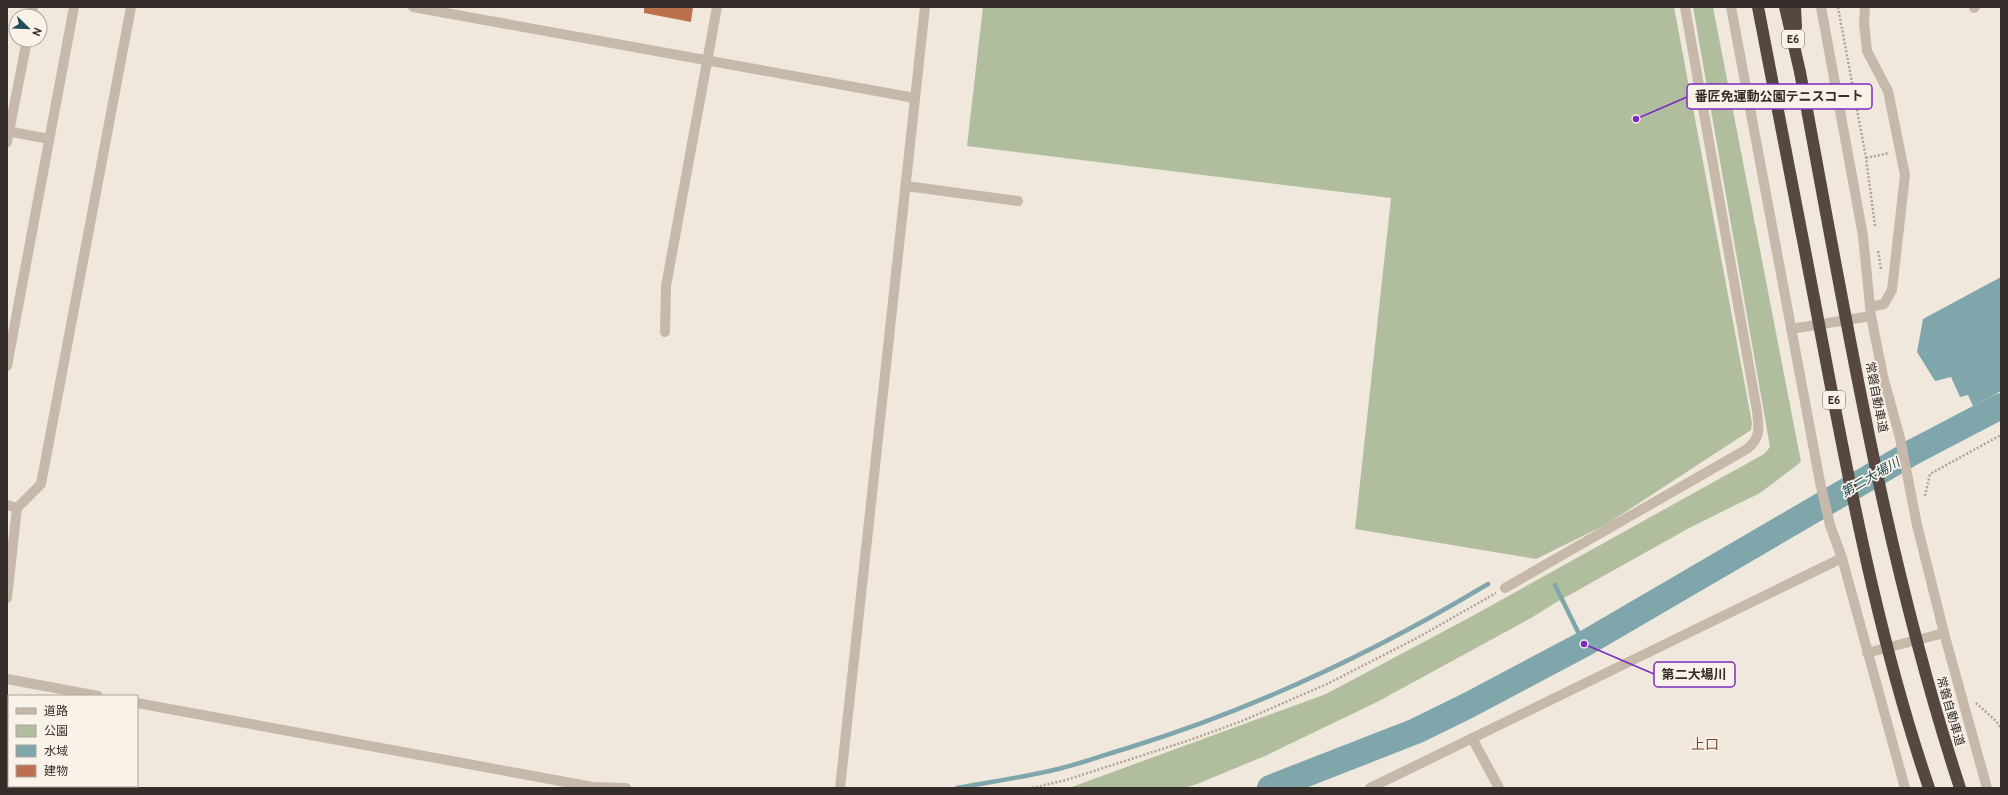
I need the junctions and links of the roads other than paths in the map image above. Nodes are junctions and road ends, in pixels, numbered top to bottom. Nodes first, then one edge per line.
1 (74, 7) edge
2 (131, 7) edge
3 (413, 7) edge
4 (717, 7) edge
5 (925, 7) edge
6 (1684, 7) edge
7 (1731, 7) edge
8 (1758, 7) edge
9 (1785, 7) edge
10 (1795, 7) edge
11 (1821, 7) edge
12 (1865, 7) edge
13 (25, 48) edge
14 (707, 60) junction
15 (1800, 72) junction
16 (916, 98) junction
17 (8, 132) edge
18 (49, 139) junction
19 (7, 142) edge
20 (906, 186) junction
21 (1018, 201) dead end
22 (1870, 312) junction
23 (1791, 329) junction
24 (665, 332) dead end
25 (7, 366) edge
26 (7, 505) edge
27 (17, 508) junction
28 (1842, 558) junction
29 (1506, 588) road end
30 (7, 598) edge
31 (1944, 633) junction
32 (1867, 654) junction
33 (7, 679) edge
34 (93, 695) edge
35 (138, 703) edge
36 (1472, 738) junction
37 (626, 788) edge
38 (840, 788) edge
39 (1370, 788) edge
40 (1500, 788) edge
41 (1905, 788) edge
42 (1929, 788) edge
43 (1960, 788) edge
44 (1987, 788) edge

1 - 18 street
2 - 27 street
3 - 14 street
4 - 14 street
5 - 16 street
6 - 29 street
7 - 23 street
8 - 42 highway, E6, bridge
9 - 15 highway, 常磐自動車道 / E6
10 - 15 highway
11 - 22 street
12 - 22 street
13 - 17 street
14 - 16 street
14 - 24 street
15 - 43 highway, 常磐自動車道 / E6, bridge
16 - 20 street
17 - 18 street
17 - 19 street
18 - 25 street
20 - 21 street
20 - 38 street
22 - 23 street
22 - 31 street
23 - 28 street
26 - 27 street
27 - 30 street
28 - 32 street
28 - 36 street
31 - 32 street
31 - 44 street
32 - 41 street
33 - 34 street
35 - 37 street
36 - 39 street
36 - 40 street

